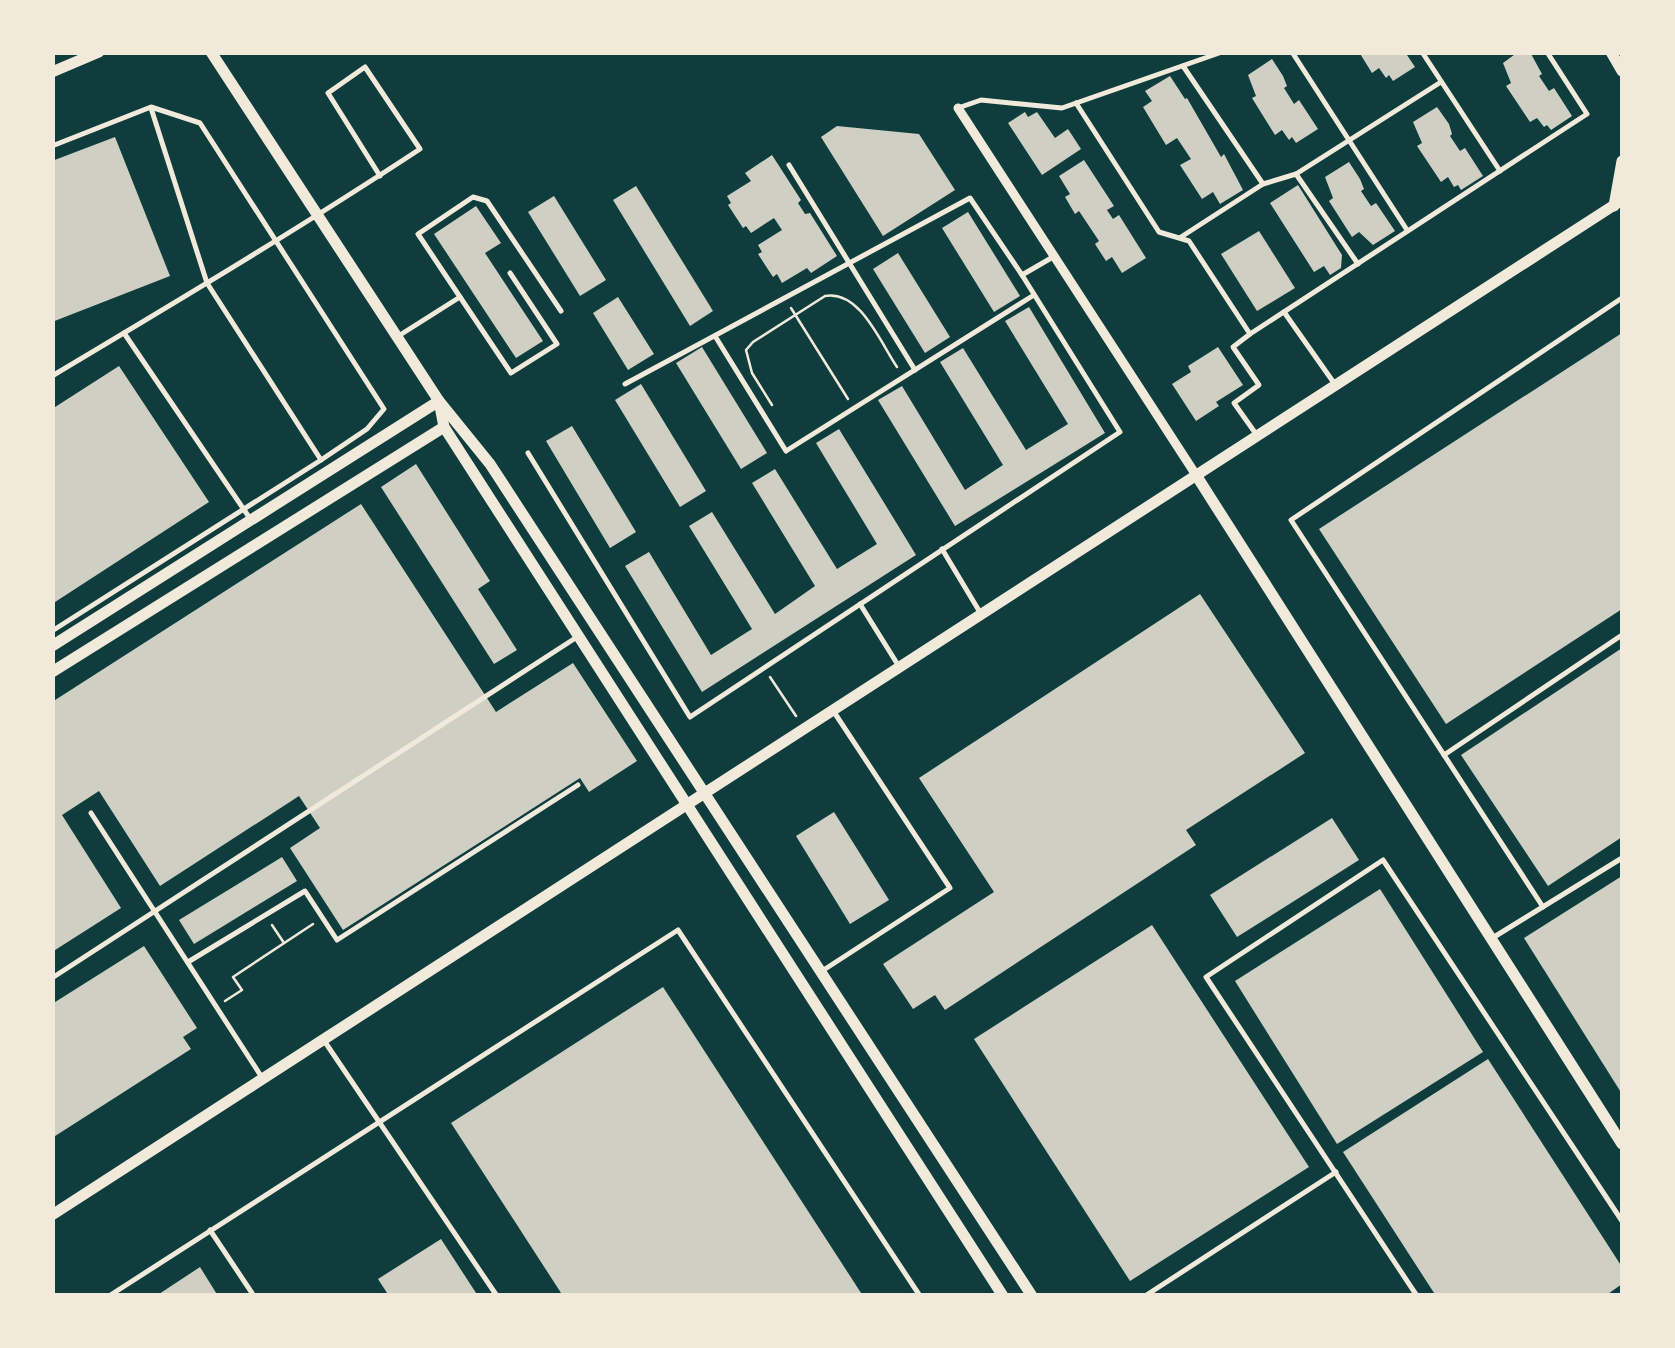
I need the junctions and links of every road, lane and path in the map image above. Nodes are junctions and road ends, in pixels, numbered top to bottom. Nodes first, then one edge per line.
1 (100, 52) edge
2 (211, 52) edge
3 (1222, 52) edge
4 (1292, 52) edge
5 (1422, 52) edge
6 (1547, 52) edge
7 (1610, 52) edge
8 (1183, 66) junction
9 (1622, 71) edge
10 (52, 72) edge
11 (1441, 82) junction
12 (1076, 104) junction
13 (151, 107) junction
14 (958, 108) joint
15 (1350, 140) junction
16 (52, 146) edge
17 (1622, 162) edge
18 (788, 165) dead end
19 (1500, 171) junction
20 (1296, 174) junction
21 (380, 176) junction
22 (1263, 184) junction
23 (1619, 204) edge
24 (319, 216) junction
25 (1408, 231) junction
26 (1179, 238) junction
27 (277, 241) junction
28 (1054, 256) junction
29 (850, 262) junction
30 (1358, 264) junction
31 (510, 273) dead end
32 (1022, 275) junction
33 (208, 283) junction
34 (1034, 294) junction
35 (460, 297) junction
36 (785, 298) junction
37 (1622, 298) edge
38 (561, 311) dead end
39 (1284, 312) junction
40 (796, 314) junction
41 (124, 333) junction
42 (1250, 334) junction
43 (715, 336) junction
44 (397, 337) junction
45 (915, 370) junction
46 (52, 376) edge
47 (903, 377) junction
48 (625, 384) dead end
49 (1336, 385) junction
50 (439, 401) junction
51 (854, 408) junction
52 (778, 416) dead end
53 (444, 427) junction
54 (1257, 436) junction
55 (528, 453) dead end
56 (324, 466) junction
57 (1196, 474) junction
58 (248, 514) junction
59 (942, 549) junction
60 (860, 604) junction
61 (981, 614) junction
62 (52, 631) edge
63 (1622, 635) edge
64 (577, 636) junction
65 (52, 646) edge
66 (899, 666) junction
67 (764, 668) junction
68 (52, 672) edge
69 (833, 709) junction
70 (804, 728) junction
71 (1444, 755) junction
72 (578, 786) dead end
73 (704, 792) junction
74 (685, 805) junction
75 (91, 813) dead end
76 (1622, 858) edge
77 (1543, 907) junction
78 (156, 911) junction
79 (265, 915) junction
80 (322, 918) junction
81 (1491, 938) junction
82 (284, 944) junction
83 (188, 962) junction
84 (821, 972) junction
85 (52, 978) edge
86 (216, 1006) junction
87 (324, 1039) junction
88 (263, 1079) junction
89 (379, 1122) junction
90 (1622, 1144) edge
91 (1336, 1172) junction
92 (52, 1215) edge
93 (1622, 1221) edge
94 (210, 1230) junction
95 (1146, 1295) edge
96 (109, 1296) edge
97 (254, 1296) edge
98 (497, 1296) edge
99 (920, 1296) edge
100 (1003, 1296) edge
101 (1032, 1296) edge
102 (1417, 1296) edge

1 - 10 street
2 - 24 street
3 - 8 lane
4 - 15 lane
5 - 11 lane
6 - 19 lane
7 - 9 street
8 - 12 lane
8 - 22 lane
11 - 15 lane
11 - 19 lane
12 - 14 lane
12 - 26 lane
13 - 16 lane
13 - 27 lane
13 - 33 lane
14 - 28 street
15 - 20 lane
15 - 25 lane
17 - 23 street
18 - 29 lane
19 - 25 lane
20 - 22 lane
20 - 30 lane
21 - 21 lane
21 - 24 lane
22 - 26 lane
23 - 49 street
24 - 27 lane
24 - 44 street
25 - 30 lane
26 - 42 lane
27 - 33 lane
27 - 56 lane
28 - 32 lane
28 - 57 street
29 - 32 lane
29 - 36 lane
29 - 45 lane
30 - 39 lane
31 - 35 lane
32 - 34 lane
33 - 41 lane
33 - 56 lane
34 - 45 lane
34 - 59 lane
35 - 38 lane
35 - 44 lane
36 - 40 path
36 - 43 lane
37 - 71 lane
39 - 42 lane
39 - 49 lane
40 - 47 path
40 - 51 path
40 - 52 path
41 - 46 lane
41 - 58 lane
42 - 54 lane
43 - 48 lane
43 - 51 lane
44 - 50 street
45 - 47 lane
47 - 51 lane
49 - 54 street
50 - 53 street
50 - 56 street
50 - 73 street
53 - 64 street
53 - 68 street
54 - 57 street
55 - 67 lane
56 - 58 street
57 - 61 street
57 - 81 street
58 - 62 lane
58 - 65 street
59 - 60 lane
59 - 61 lane
60 - 66 lane
60 - 67 lane
61 - 66 street
63 - 71 lane
64 - 74 street
64 - 78 lane
66 - 69 street
67 - 70 path
69 - 70 street
69 - 84 lane
70 - 73 street
71 - 77 lane
72 - 80 lane
73 - 74 street
73 - 84 street
74 - 87 street
74 - 100 street
75 - 78 lane
76 - 77 lane
77 - 81 lane
78 - 83 lane
78 - 85 lane
79 - 80 lane
79 - 82 path
79 - 83 lane
80 - 82 path
81 - 90 street
82 - 86 path
83 - 86 lane
84 - 101 street
86 - 88 lane
87 - 88 street
87 - 89 lane
88 - 92 street
89 - 94 lane
89 - 98 lane
89 - 99 lane
91 - 93 lane
91 - 95 lane
91 - 102 lane
94 - 96 lane
94 - 97 lane

